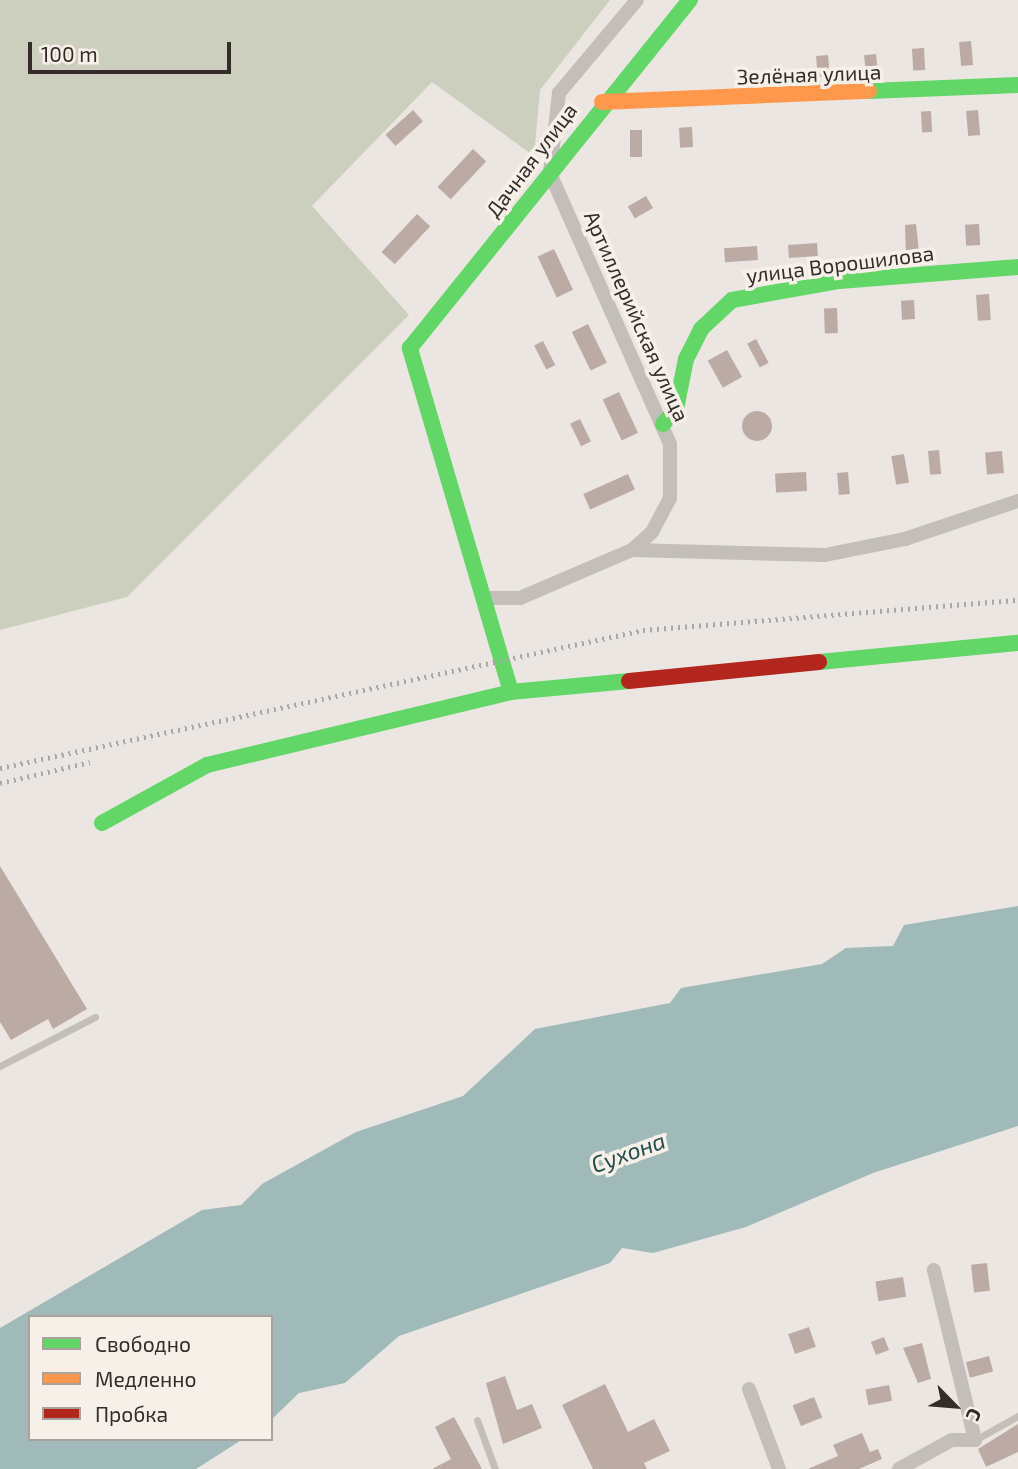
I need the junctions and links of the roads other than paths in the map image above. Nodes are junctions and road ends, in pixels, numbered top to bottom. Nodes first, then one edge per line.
1 (637, 0) edge
2 (690, 0) edge
3 (1018, 85) edge
4 (602, 102) junction
5 (550, 173) junction
6 (1018, 267) edge
7 (663, 424) junction
8 (1018, 501) edge
9 (632, 550) junction
10 (484, 598) junction
11 (1018, 643) edge
12 (511, 692) junction
13 (102, 823) dead end
14 (95, 1017) dead end
15 (0, 1066) edge
16 (934, 1270) dead end
17 (748, 1389) dead end
18 (1018, 1416) edge
19 (477, 1420) dead end
20 (975, 1440) junction
21 (495, 1469) edge
22 (779, 1469) edge
23 (899, 1469) edge

1 - 5 street
2 - 4 street, Дачная улица
3 - 4 street, Зелёная улица
4 - 5 street, Дачная улица
5 - 7 street, Артиллерийская улица
5 - 10 street, Дачная улица
6 - 7 street, улица Ворошилова
7 - 9 street, Артиллерийская улица
8 - 9 street, Артиллерийская улица
9 - 10 street, Артиллерийская улица
10 - 12 street
11 - 12 street
12 - 13 street
14 - 15 lane
16 - 20 street
17 - 22 street
18 - 20 lane
19 - 21 lane
20 - 23 street

